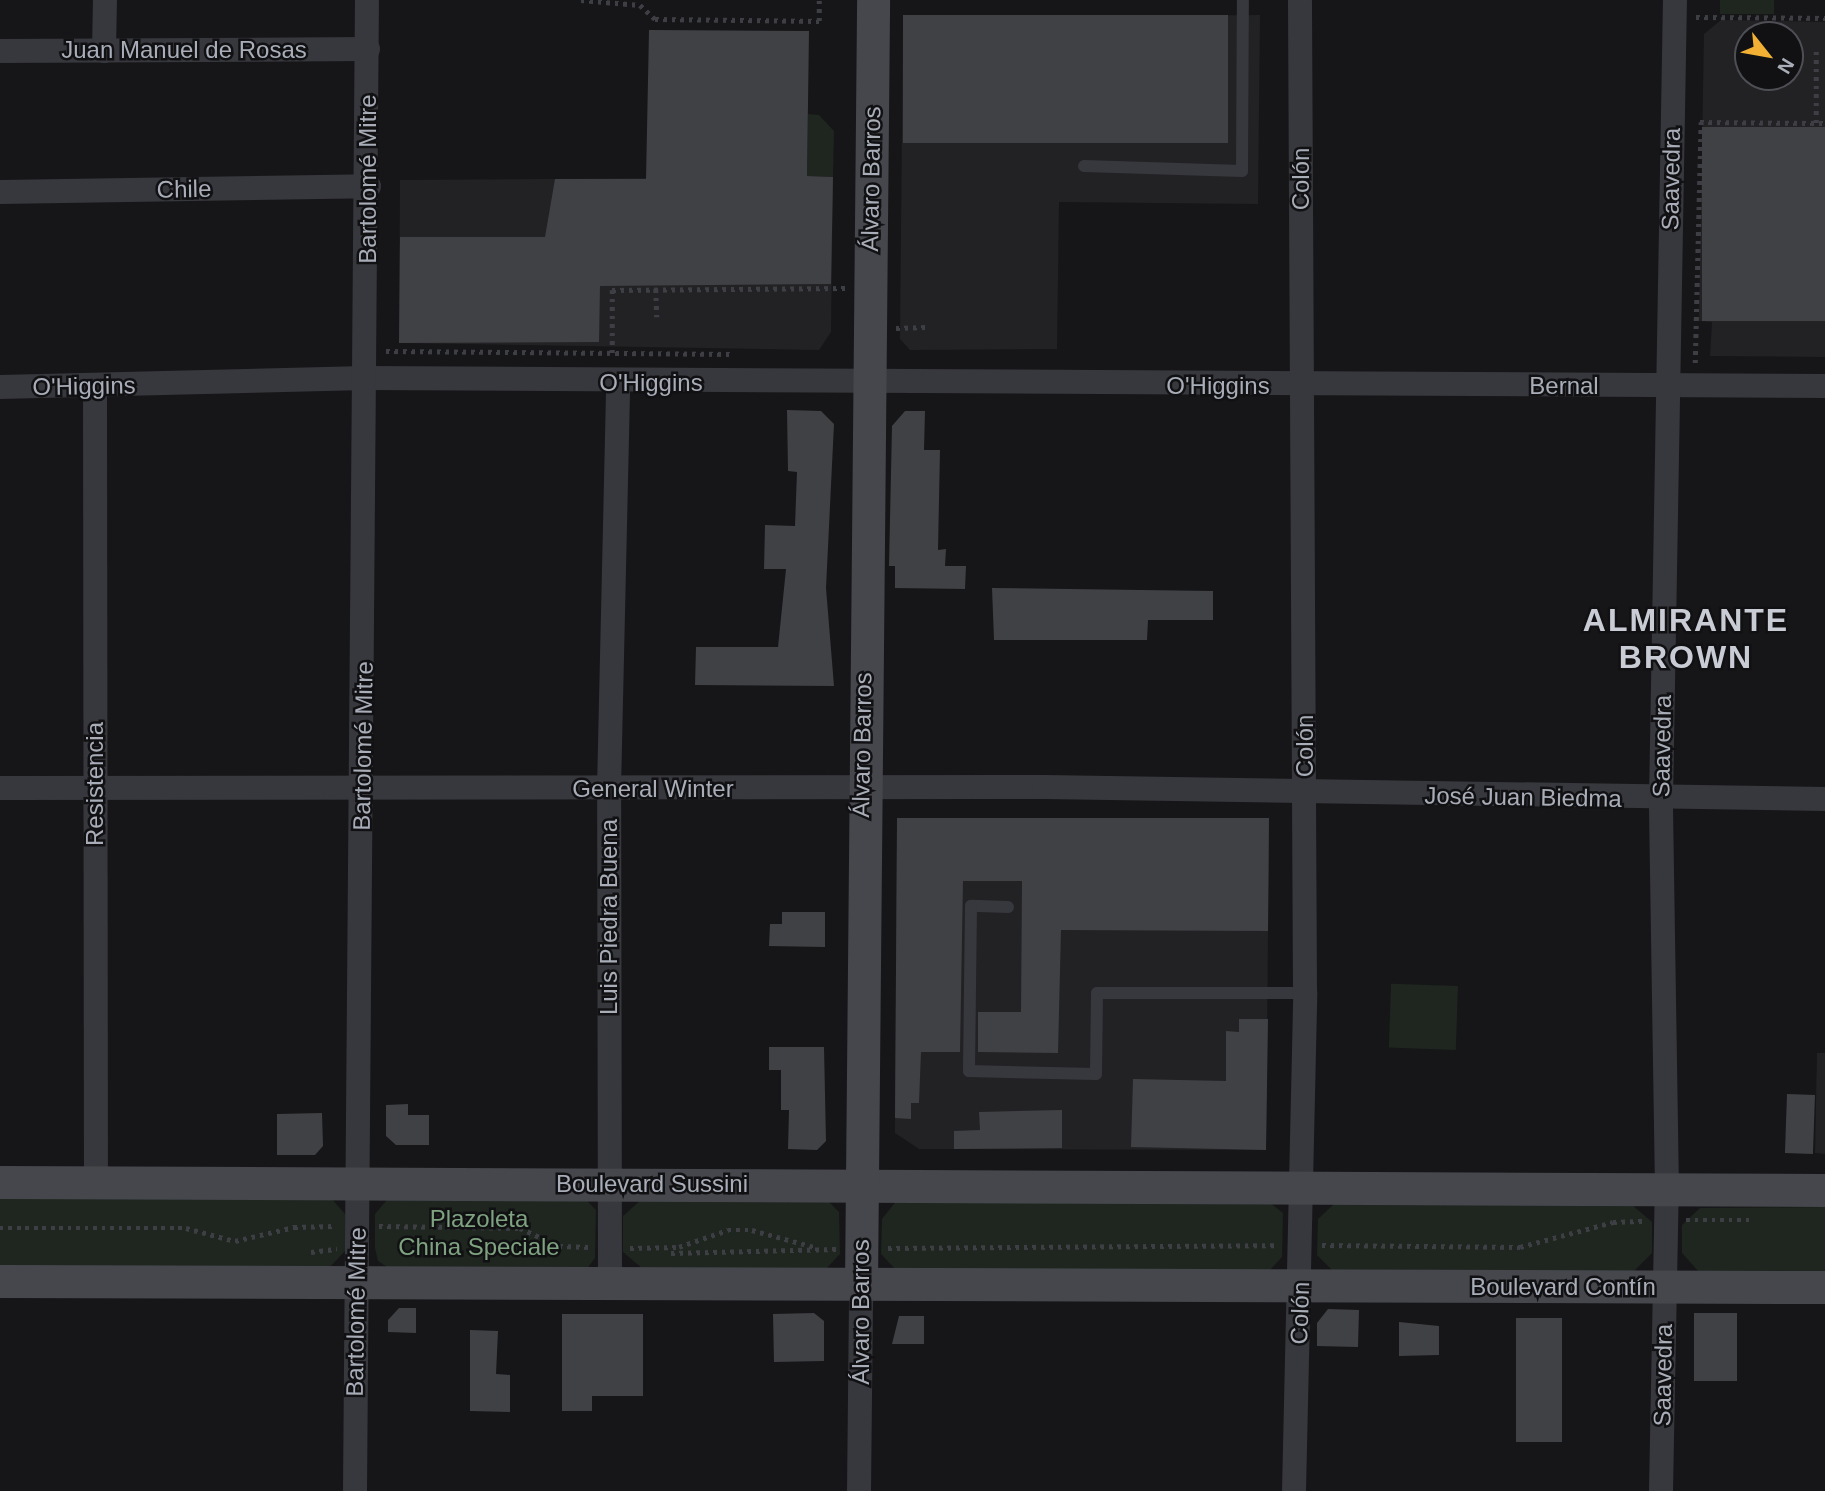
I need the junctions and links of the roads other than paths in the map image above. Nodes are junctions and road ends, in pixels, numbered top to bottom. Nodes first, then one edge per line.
1 (105, 0) edge
2 (367, 0) edge
3 (873, 0) edge
4 (1243, 0) edge
5 (1300, 0) edge
6 (1675, 8) edge
7 (368, 49) junction
8 (0, 51) edge
9 (104, 51) junction
10 (1084, 166) dead end
11 (369, 186) junction
12 (0, 192) edge
13 (366, 378) junction
14 (618, 383) junction
15 (1302, 385) junction
16 (95, 386) junction
17 (867, 386) junction
18 (1668, 386) junction
19 (1825, 386) edge
20 (0, 387) edge
21 (0, 788) edge
22 (95, 788) junction
23 (363, 789) junction
24 (608, 789) junction
25 (861, 789) junction
26 (1305, 792) junction
27 (1825, 799) edge
28 (1661, 800) junction
29 (1008, 907) dead end
30 (1305, 993) junction
31 (0, 1182) edge
32 (96, 1182) junction
33 (359, 1184) junction
34 (610, 1184) junction
35 (862, 1185) junction
36 (1303, 1186) junction
37 (1825, 1190) edge
38 (1667, 1205) junction
39 (0, 1281) edge
40 (356, 1282) junction
41 (610, 1283) junction
42 (861, 1285) junction
43 (1665, 1286) junction
44 (1825, 1287) edge
45 (1301, 1288) junction
46 (355, 1491) edge
47 (859, 1491) edge
48 (1294, 1491) edge
49 (1661, 1491) edge

1 - 9 street
2 - 7 street, Bartolomé Mitre
3 - 17 main road, Álvaro Barros
4 - 10 lane
5 - 15 street, Colón
6 - 18 street, Saavedra
7 - 9 street, Juan Manuel de Rosas
7 - 11 street, Bartolomé Mitre
8 - 9 street, Juan Manuel de Rosas
11 - 12 street, Chile
11 - 13 street, Bartolomé Mitre
13 - 14 street, O'Higgins
13 - 16 street, O'Higgins
13 - 23 street, Bartolomé Mitre
14 - 17 street, O'Higgins
14 - 24 street, Luis Piedra Buena
15 - 17 street, O'Higgins
15 - 18 street, Bernal
15 - 26 street, Colón
16 - 20 street, O'Higgins
16 - 22 street, Resistencia
17 - 25 main road, Álvaro Barros
18 - 19 street, Bernal
18 - 28 street, Saavedra
21 - 22 street, General Winter
22 - 23 street, General Winter
22 - 32 street, Resistencia
23 - 24 street, General Winter
23 - 33 street, Bartolomé Mitre
24 - 25 street, General Winter
24 - 34 street, Luis Piedra Buena
25 - 26 street, General Winter
25 - 35 main road, Álvaro Barros
26 - 28 street, José Juan Biedma
26 - 30 street, Colón
27 - 28 street, José Juan Biedma
28 - 38 street, Saavedra
29 - 30 lane
30 - 36 street, Colón
31 - 32 main road, Boulevard Sussini
32 - 33 main road, Boulevard Sussini
33 - 34 main road, Boulevard Sussini
33 - 40 street, Bartolomé Mitre
34 - 35 main road, Boulevard Sussini
34 - 41 street, Luis Piedra Buena
35 - 36 main road, Boulevard Sussini
35 - 42 main road, Álvaro Barros
36 - 38 main road
36 - 45 street, Colón
37 - 38 main road
38 - 43 street, Saavedra
39 - 40 main road
40 - 41 main road
40 - 46 street, Bartolomé Mitre
41 - 42 main road
42 - 45 main road
42 - 47 street, Álvaro Barros
43 - 44 main road, Boulevard Contín
43 - 45 main road, Boulevard Contín
43 - 49 street, Saavedra
45 - 48 street, Colón

